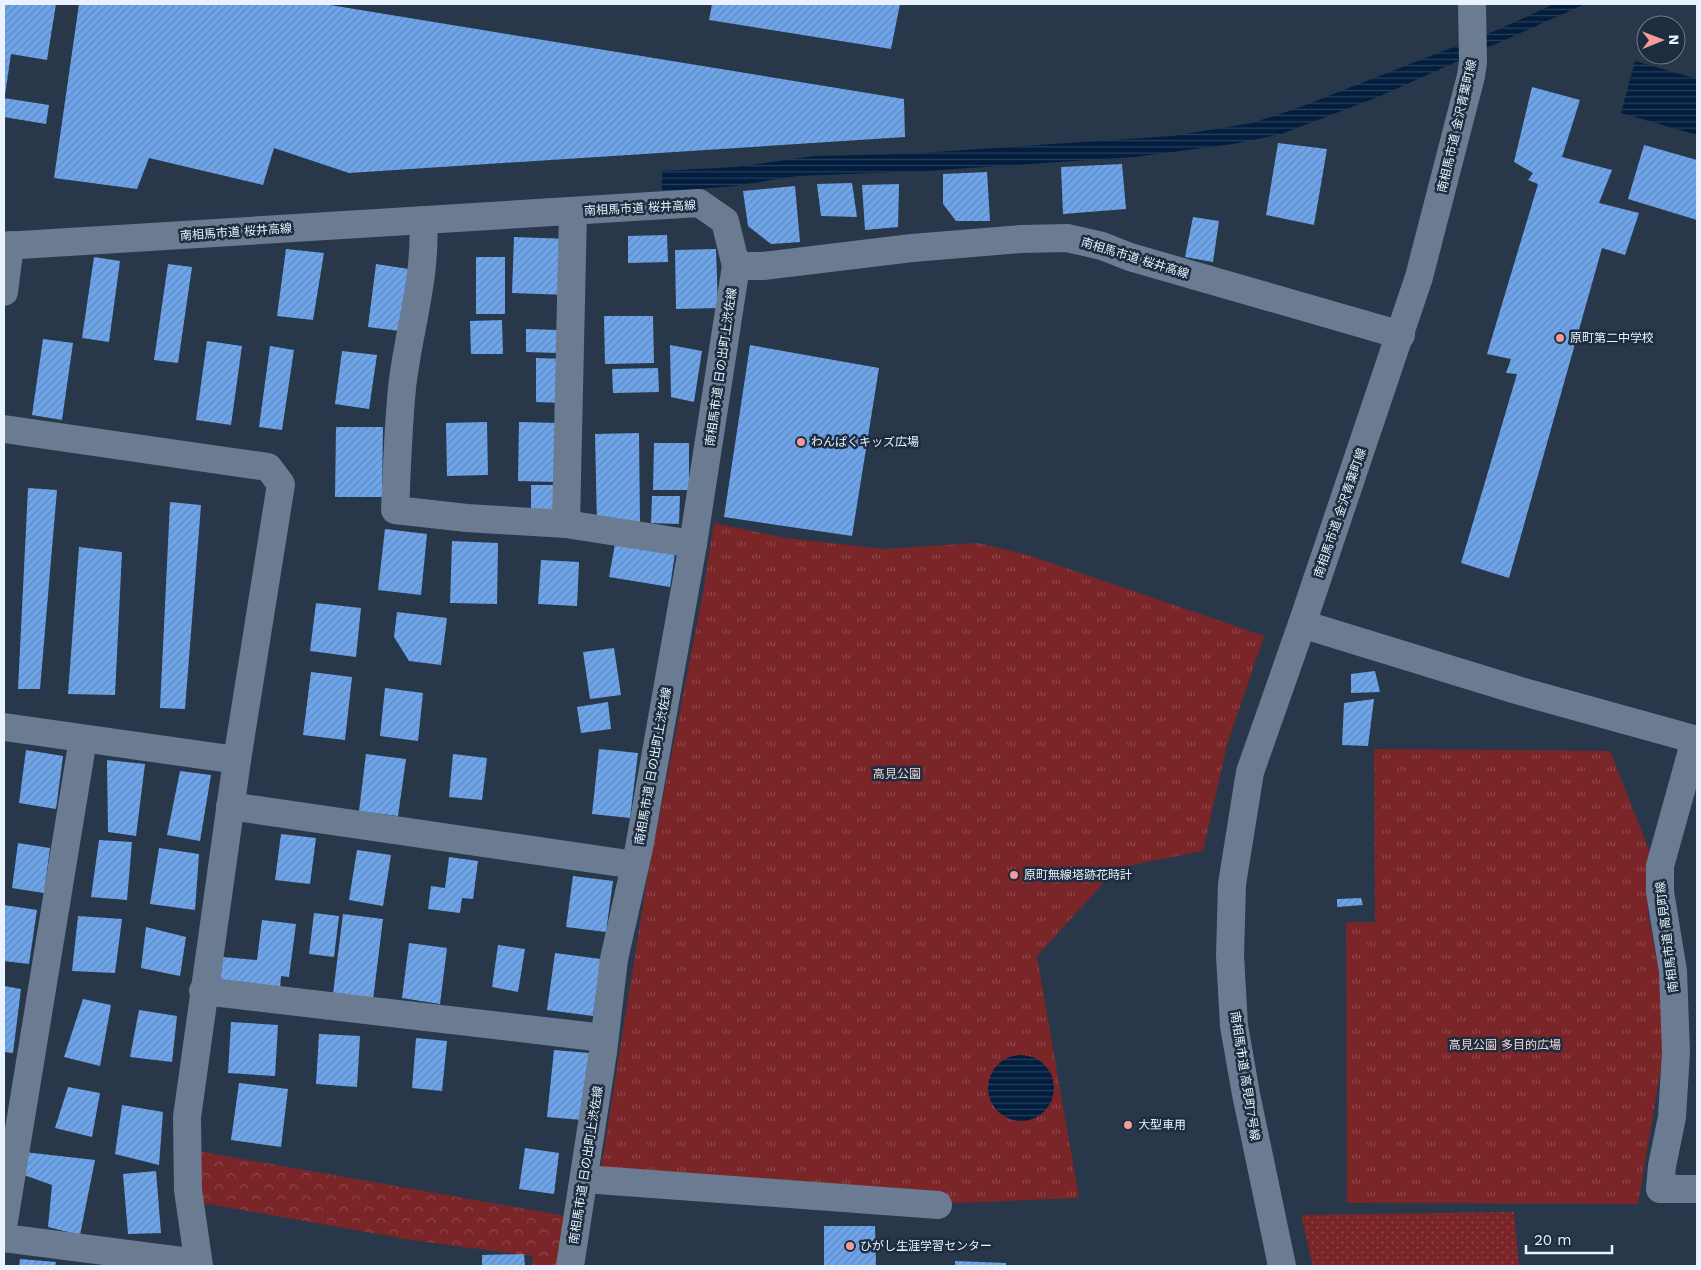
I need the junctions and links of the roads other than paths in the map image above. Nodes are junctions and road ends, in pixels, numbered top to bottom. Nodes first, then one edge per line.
1 (1473, 16) edge
2 (573, 212) junction
3 (423, 220) junction
4 (7, 246) edge
5 (736, 266) junction
6 (4, 292) edge
7 (1401, 335) junction
8 (4, 428) edge
9 (566, 524) junction
10 (693, 544) junction
11 (1302, 624) junction
12 (4, 727) edge
13 (83, 739) junction
14 (1696, 740) edge
15 (237, 760) junction
16 (230, 806) junction
17 (635, 865) junction
18 (203, 991) junction
19 (604, 1038) junction
20 (584, 1179) junction
21 (1697, 1189) edge
22 (938, 1205) dead end
23 (4, 1221) edge
24 (4, 1238) edge
25 (198, 1265) edge
26 (570, 1266) edge
27 (1282, 1266) edge

1 - 7 street, 南相馬市道 金沢青葉町線
2 - 3 street, 南相馬市道 桜井高線
2 - 5 street, 南相馬市道 桜井高線
2 - 9 street
3 - 4 street, 南相馬市道 桜井高線
3 - 9 street
4 - 6 street
5 - 7 street, 南相馬市道 桜井高線
5 - 10 street, 南相馬市道 日の出町上渋佐線
7 - 11 street, 南相馬市道 金沢青葉町線
8 - 15 street
9 - 10 street
10 - 17 street, 南相馬市道 日の出町上渋佐線
11 - 14 street
11 - 27 street, 南相馬市道 高見町7号線
12 - 13 street
13 - 15 street
13 - 23 street
14 - 21 street, 南相馬市道 高見町線
15 - 16 street
16 - 17 street
16 - 18 street
17 - 19 street, 南相馬市道 日の出町上渋佐線
18 - 19 street
18 - 25 street
19 - 20 street, 南相馬市道 日の出町上渋佐線
20 - 22 street
20 - 26 street, 南相馬市道 日の出町上渋佐線
24 - 25 street

